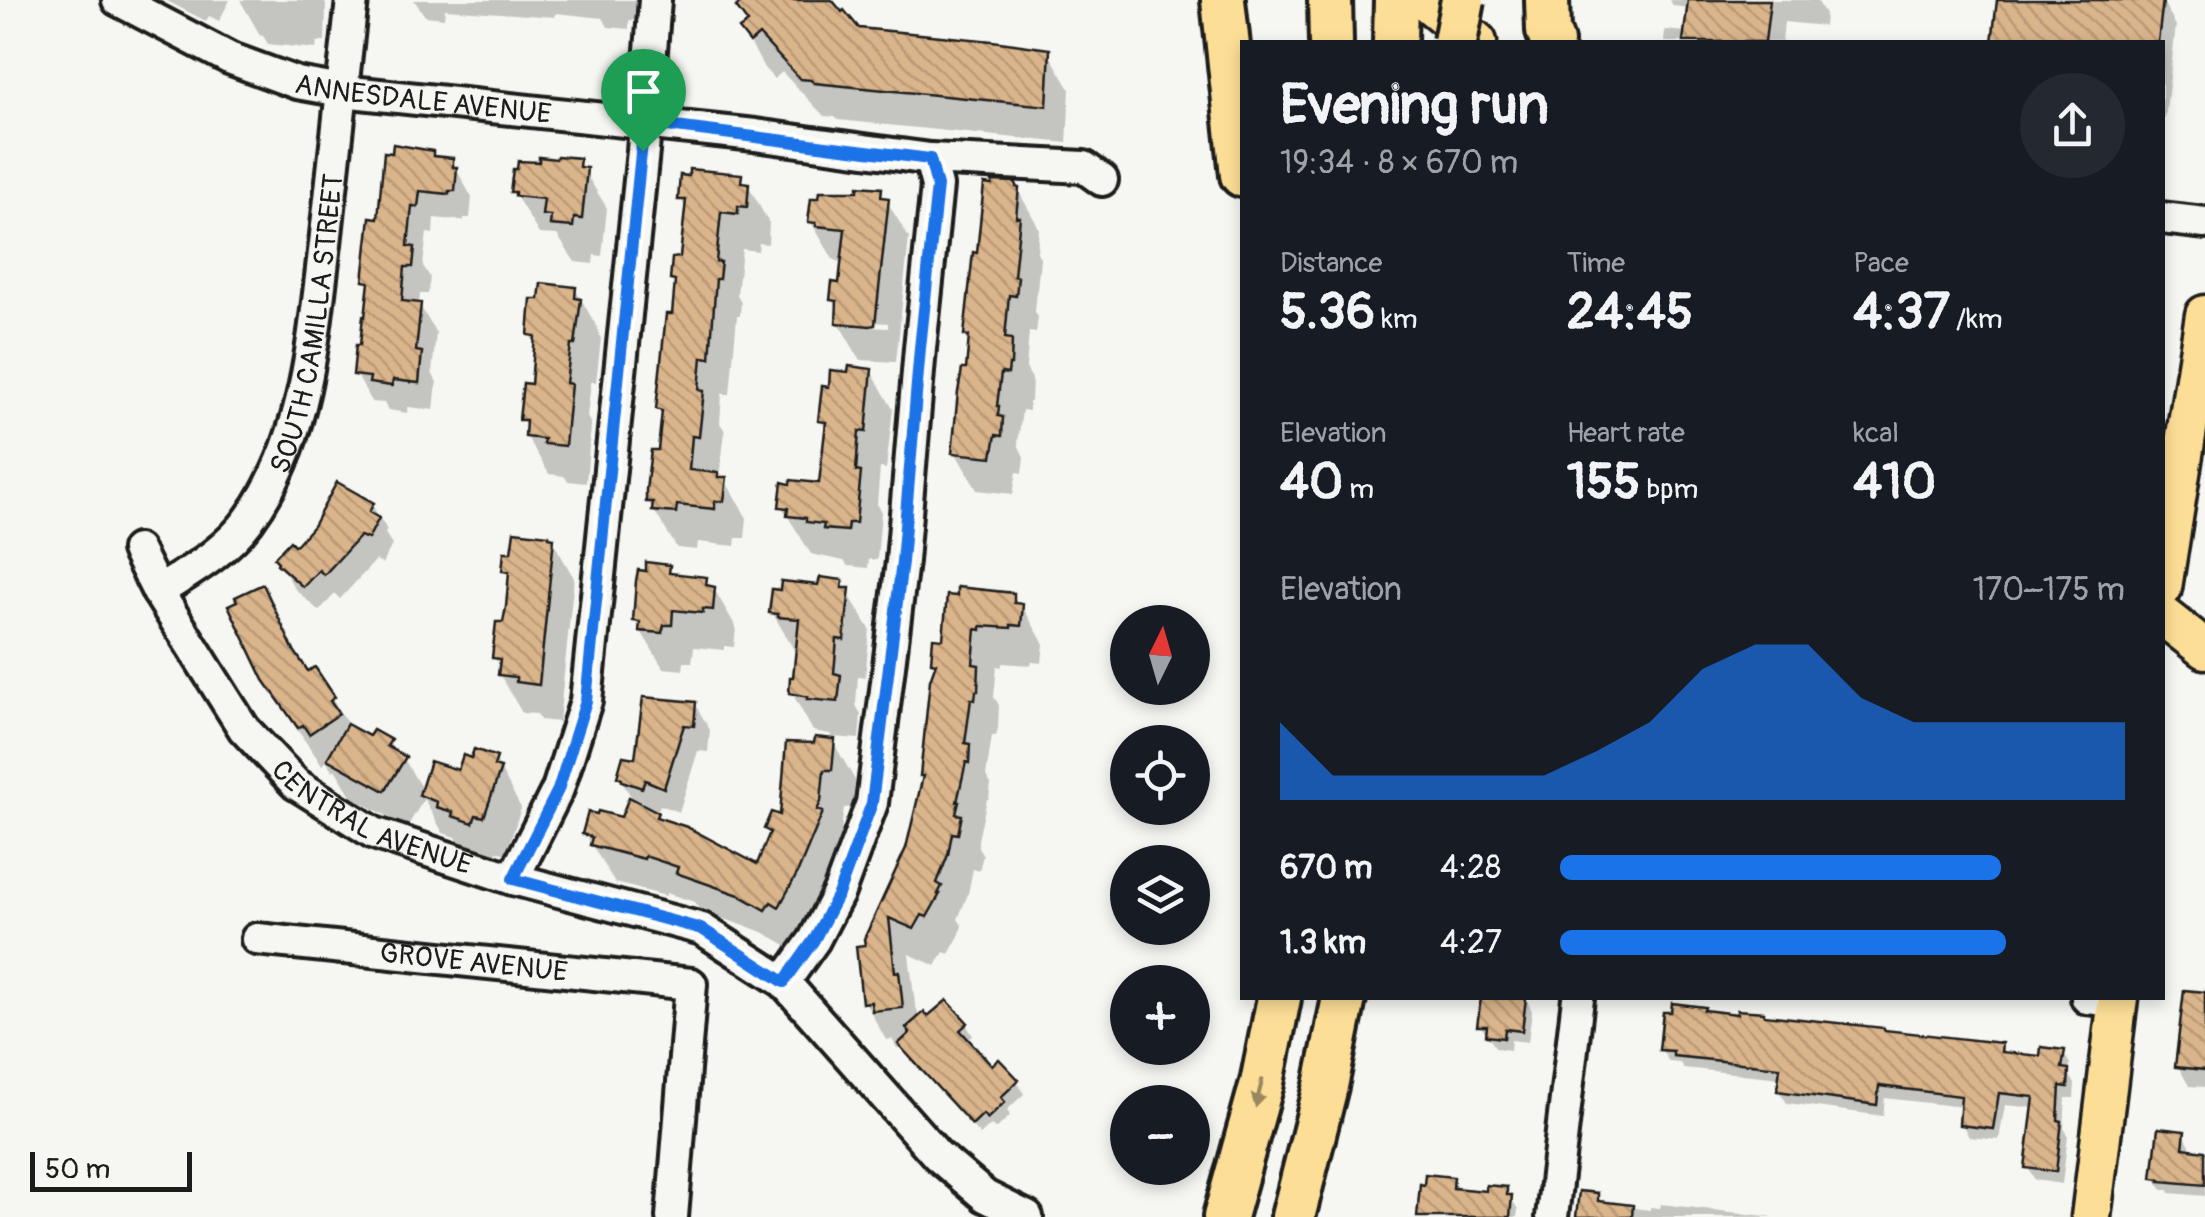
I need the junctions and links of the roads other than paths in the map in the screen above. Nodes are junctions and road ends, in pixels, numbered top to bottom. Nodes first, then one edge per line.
1 (118, 0) edge
2 (352, 0) edge
3 (655, 0) edge
4 (1223, 0) edge
5 (1463, 0) edge
6 (1547, 0) edge
7 (1404, 14) edge
8 (1455, 40) edge
9 (1471, 40) edge
10 (1551, 40) edge
11 (342, 92) junction
12 (644, 123) junction
13 (1240, 157) edge
14 (930, 159) junction
15 (1102, 180) dead end
16 (2165, 218) edge
17 (2205, 224) edge
18 (2205, 314) edge
19 (137, 550) dead end
20 (2165, 569) edge
21 (158, 592) junction
22 (2165, 617) edge
23 (2205, 650) edge
24 (513, 879) junction
25 (257, 939) dead end
26 (784, 982) junction
27 (1279, 1000) edge
28 (1344, 1000) edge
29 (1372, 1000) edge
30 (1578, 1000) edge
31 (2107, 1000) edge
32 (1326, 1086) junction
33 (1229, 1204) edge
34 (1295, 1209) edge
35 (672, 1217) edge
36 (1026, 1217) edge
37 (1552, 1217) edge
38 (2091, 1217) edge

1 - 11 street, ANNESDALE AVENUE
2 - 11 street, SOUTH CAMILLA STREET
3 - 12 street
4 - 13 highway
5 - 8 highway, bridge
6 - 10 highway
7 - 9 main road
11 - 12 street, ANNESDALE AVENUE
11 - 21 street, SOUTH CAMILLA STREET
12 - 14 street, ANNESDALE AVENUE
12 - 24 street
14 - 15 street, ANNESDALE AVENUE
14 - 26 street
16 - 17 street
18 - 20 main road
19 - 21 street, CENTRAL AVENUE
21 - 24 street, CENTRAL AVENUE
22 - 23 main road
24 - 26 street, CENTRAL AVENUE
25 - 35 street, GROVE AVENUE
26 - 36 street, CENTRAL AVENUE
27 -> 33 highway
28 - 32 highway
29 - 32 highway
30 - 37 street
31 - 38 main road
32 - 34 highway

